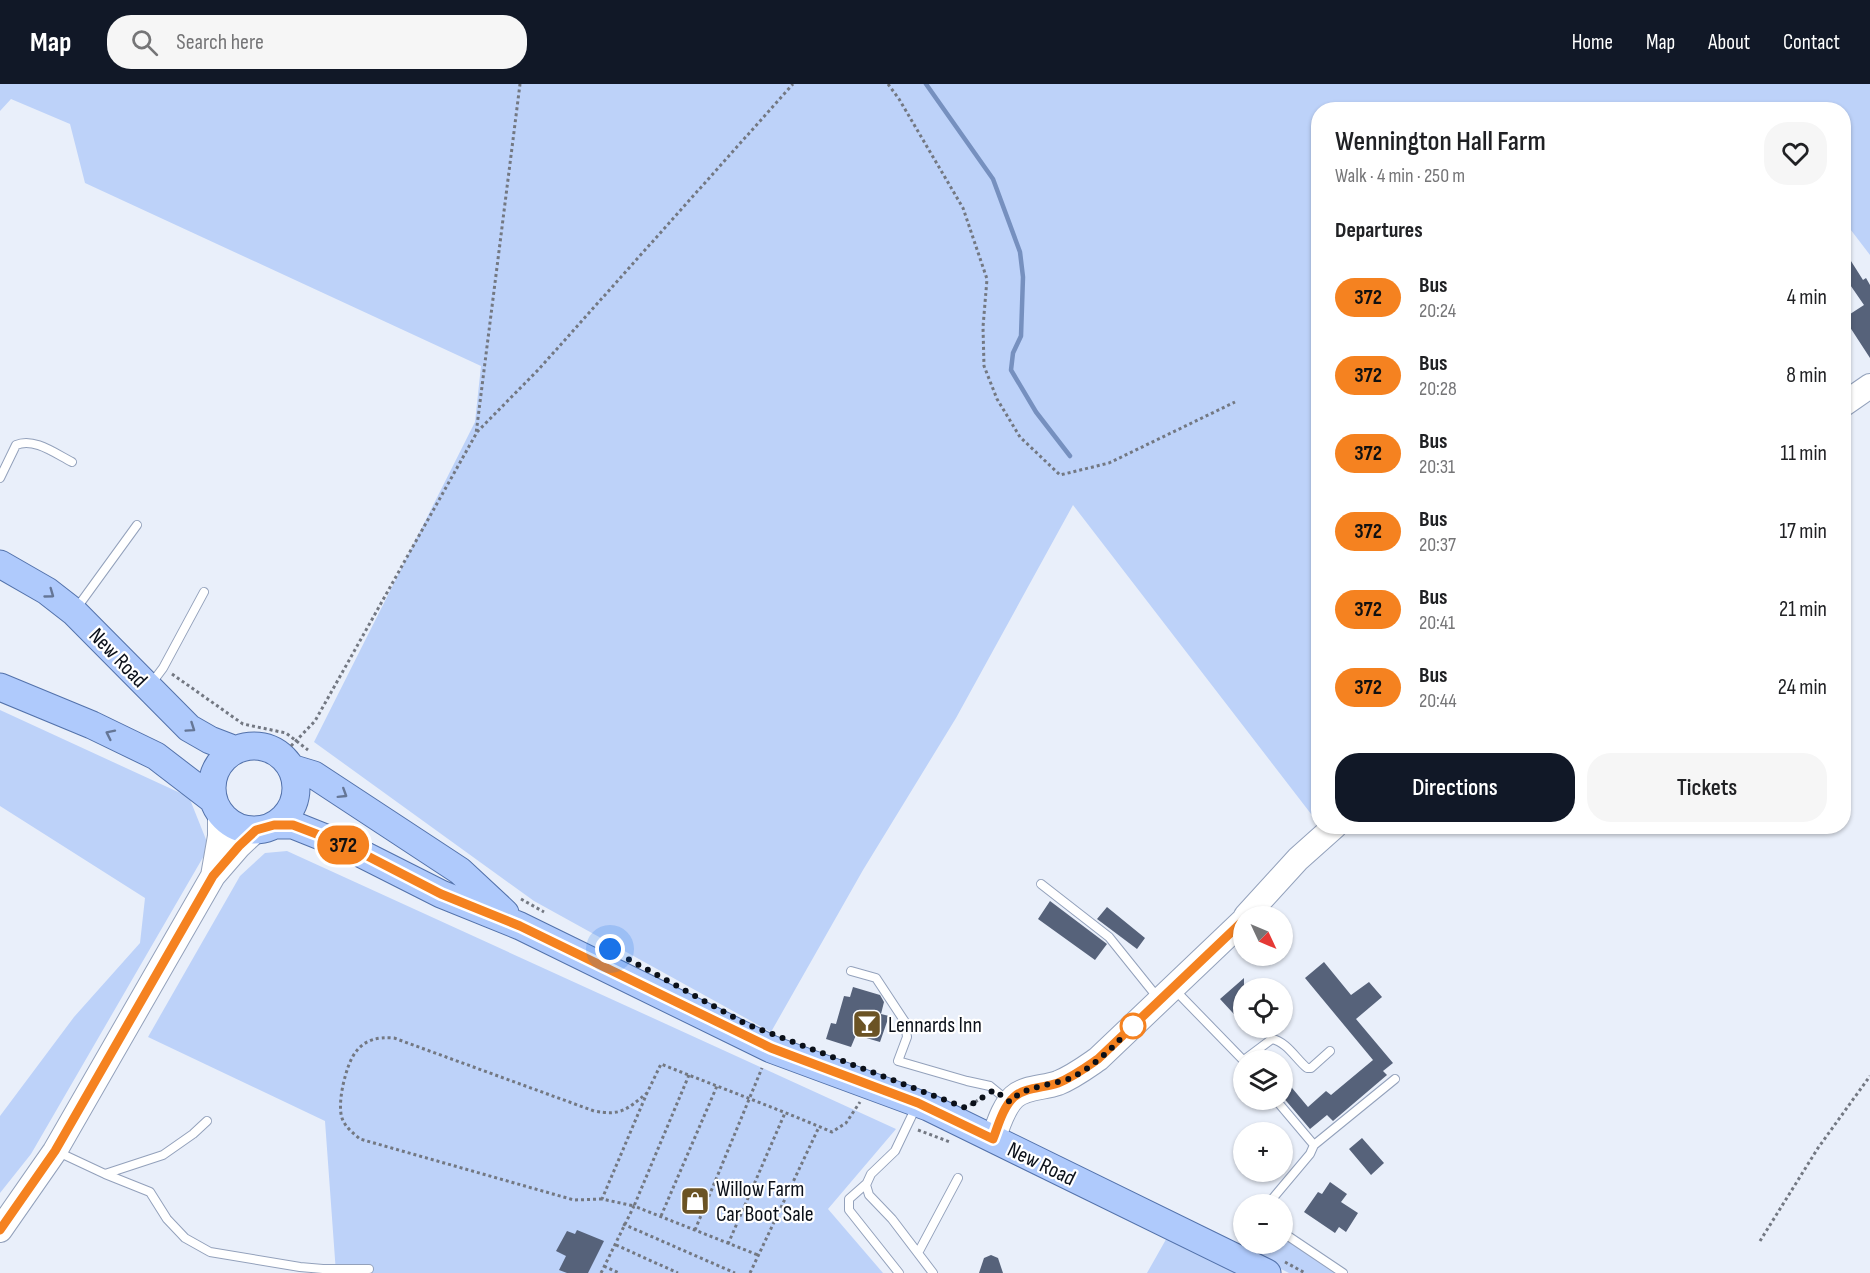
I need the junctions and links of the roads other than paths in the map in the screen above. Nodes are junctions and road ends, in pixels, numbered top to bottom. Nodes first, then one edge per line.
1 (1870, 386) edge
2 (1851, 399) edge
3 (72, 462) dead end
4 (0, 478) edge
5 (137, 525) dead end
6 (0, 564) edge
7 (204, 592) dead end
8 (74, 612) junction
9 (0, 687) edge
10 (149, 687) junction
11 (236, 750) junction
12 (295, 754) junction
13 (216, 807) junction
14 (265, 828) junction
15 (1326, 834) edge
16 (213, 876) junction
17 (1041, 884) dead end
18 (1256, 906) edge
19 (520, 926) junction
20 (1233, 930) edge
21 (850, 971) dead end
22 (1167, 994) junction
23 (1258, 1050) edge
24 (1290, 1050) edge
25 (1233, 1051) edge
26 (1330, 1051) dead end
27 (1293, 1053) edge
28 (1395, 1079) dead end
29 (1002, 1096) junction
30 (1284, 1110) edge
31 (913, 1115) junction
32 (207, 1121) dead end
33 (993, 1139) junction
34 (1314, 1145) junction
35 (55, 1151) junction
36 (105, 1174) junction
37 (958, 1178) dead end
38 (866, 1184) junction
39 (1276, 1194) edge
40 (0, 1230) edge
41 (1293, 1239) edge
42 (918, 1253) junction
43 (369, 1269) dead end
44 (899, 1273) edge
45 (933, 1273) edge
46 (1267, 1273) edge
47 (1343, 1273) edge

1 - 2 main road
3 - 4 lane
5 - 8 lane
6 -> 8 main road, New Road
7 - 10 lane
8 - 10 main road, New Road
13 -> 9 main road
10 -> 11 main road, New Road
11 - 12 main road
11 - 13 main road
12 - 14 main road
12 -> 19 main road, New Road
13 - 14 main road
13 - 16 main road
14 - 16 main road
14 - 19 main road, New Road
15 - 18 main road
16 - 35 main road
17 - 22 lane
19 - 31 main road, New Road
20 - 22 main road
21 - 29 lane
22 - 25 lane
22 - 29 main road
23 - 24 lane
26 - 27 lane
28 - 34 lane
29 - 33 main road
30 - 34 lane
31 - 33 main road, New Road
31 - 38 lane
32 - 36 lane
33 - 46 main road, New Road
34 - 39 lane
35 - 36 lane
35 - 40 main road
36 - 43 lane
37 - 42 lane
38 - 42 lane
38 - 44 lane
41 - 47 lane
42 - 45 lane

